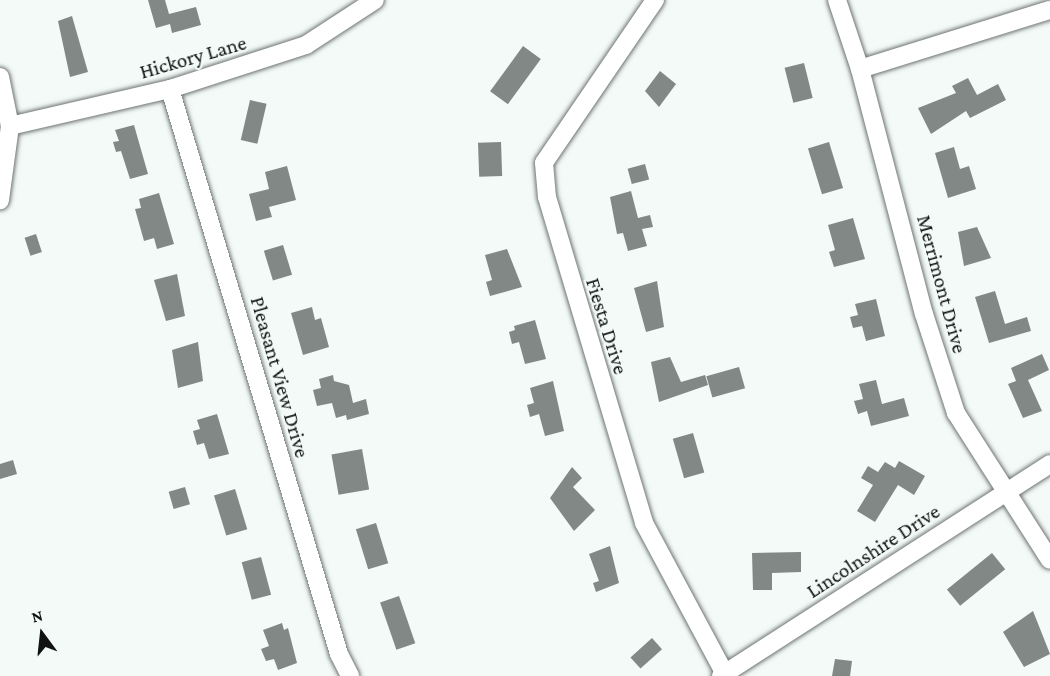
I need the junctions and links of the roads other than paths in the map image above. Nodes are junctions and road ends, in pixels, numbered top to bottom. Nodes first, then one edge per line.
1 (375, 0) edge
2 (655, 0) edge
3 (837, 0) edge
4 (1050, 10) edge
5 (860, 69) junction
6 (0, 77) edge
7 (170, 89) junction
8 (10, 126) junction
9 (0, 200) edge
10 (1050, 464) edge
11 (1004, 494) junction
12 (1050, 560) edge
13 (724, 675) edge
14 (350, 676) edge

1 - 7 street, Hickory Lane
2 - 13 street, Fiesta Drive
3 - 5 street, Merrimont Drive
4 - 5 street
5 - 11 street, Merrimont Drive
6 - 8 street
7 - 8 street, Hickory Lane
7 - 14 street, Pleasant View Drive
8 - 9 street
10 - 11 street, Lincolnshire Drive
11 - 12 street, Merrimont Drive
11 - 13 street, Lincolnshire Drive

